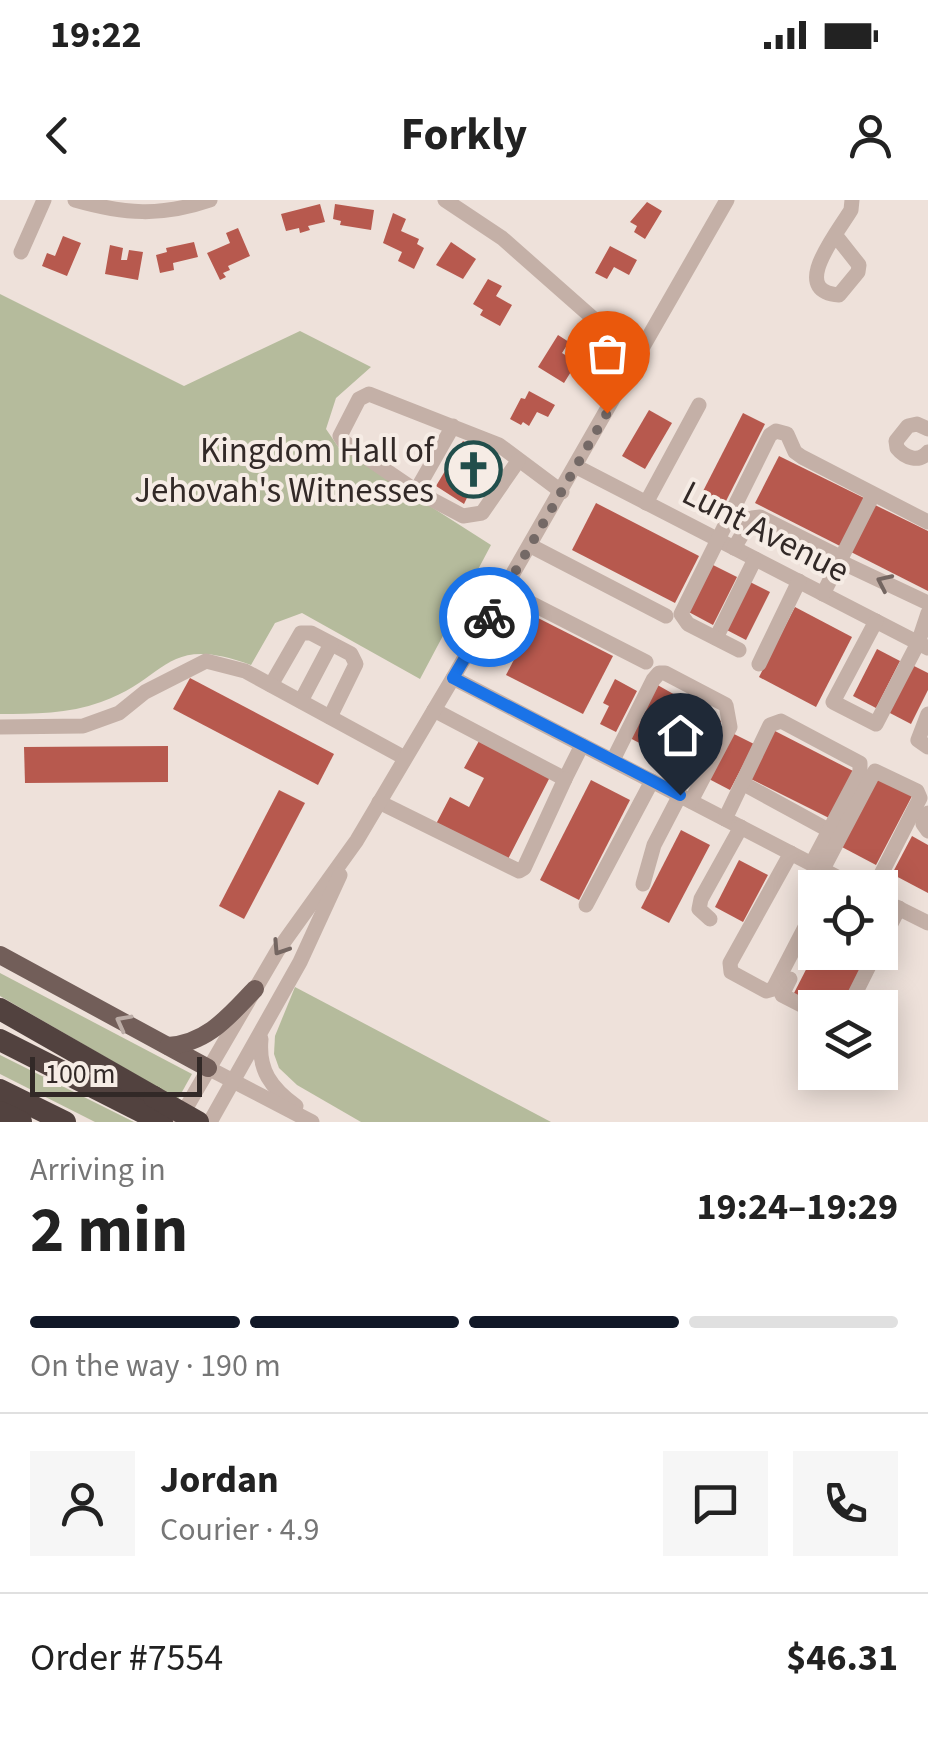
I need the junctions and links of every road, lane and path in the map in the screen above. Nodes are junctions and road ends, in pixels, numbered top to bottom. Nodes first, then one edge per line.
1 (44, 200) edge
2 (74, 200) edge
3 (210, 200) edge
4 (446, 200) edge
5 (726, 200) edge
6 (852, 200) edge
7 (836, 236) junction
8 (21, 252) dead end
9 (638, 358) junction
10 (699, 404) dead end
11 (453, 426) junction
12 (928, 429) edge
13 (928, 452) edge
14 (518, 461) junction
15 (576, 468) junction
16 (416, 491) junction
17 (562, 492) junction
18 (873, 495) junction
19 (646, 503) junction
20 (928, 522) edge
21 (716, 539) junction
22 (531, 546) junction
23 (734, 548) junction
24 (755, 559) junction
25 (839, 561) junction
26 (800, 581) junction
27 (505, 590) junction
28 (823, 594) junction
29 (928, 604) edge
30 (928, 612) edge
31 (666, 616) dead end
32 (876, 621) junction
33 (716, 638) junction
34 (331, 644) junction
35 (923, 646) edge
36 (739, 650) dead end
37 (646, 662) dead end
38 (759, 664) dead end
39 (453, 678) junction
40 (272, 685) junction
41 (300, 701) junction
42 (434, 710) junction
43 (928, 714) edge
44 (330, 717) junction
45 (0, 727) edge
46 (582, 744) junction
47 (928, 747) edge
48 (405, 758) junction
49 (612, 760) junction
50 (565, 779) junction
51 (652, 781) junction
52 (742, 784) junction
53 (685, 798) junction
54 (379, 802) junction
55 (928, 814) edge
56 (726, 819) junction
57 (741, 827) junction
58 (830, 830) junction
59 (928, 830) edge
60 (356, 840) junction
61 (791, 852) junction
62 (818, 870) edge
63 (827, 870) edge
64 (830, 870) edge
65 (883, 870) edge
66 (643, 884) dead end
67 (586, 905) dead end
68 (899, 908) edge
69 (710, 920) dead end
70 (928, 924) edge
71 (798, 941) edge
72 (0, 956) edge
73 (798, 962) edge
74 (255, 989) junction
75 (798, 1003) edge
76 (0, 1009) edge
77 (261, 1030) junction
78 (0, 1040) edge
79 (168, 1046) junction
80 (208, 1068) junction
81 (232, 1082) junction
82 (0, 1090) edge
83 (153, 1111) edge
84 (0, 1112) edge
85 (21, 1122) edge
86 (65, 1122) edge
87 (178, 1122) edge
88 (198, 1122) edge
89 (210, 1122) edge
90 (313, 1122) edge

1 - 8 street
2 - 3 street
4 - 9 street
5 - 9 street
6 - 7 street
7 - 7 street
9 - 15 street
10 - 19 street
11 - 14 street
11 - 16 street
11 - 16 street
12 - 13 street
14 - 16 street
14 - 17 street
15 - 17 street
15 - 19 street, Lunt Avenue
17 - 22 street
18 - 20 street
18 - 21 street
18 - 25 street
19 - 21 street, Lunt Avenue
21 - 23 street, Lunt Avenue
21 - 33 street
22 - 27 street
22 - 31 street
23 - 24 street, Lunt Avenue
23 - 25 street
24 - 26 street, Lunt Avenue
24 - 33 street
25 - 28 street
29 -> 25 street
26 - 28 street, Lunt Avenue
26 - 38 street
27 - 37 street
27 - 39 street
28 - 32 street, Lunt Avenue
30 - 35 street
32 - 35 street, Lunt Avenue
32 - 35 street
33 - 36 street
34 - 40 street
34 - 41 street
34 - 44 street
39 - 42 street
39 - 46 street
40 - 41 street
40 - 45 street
41 - 44 street
42 - 48 street
42 - 50 street
43 - 47 street
44 - 48 street
46 - 49 street
46 - 50 street
48 - 54 street
49 - 51 street
49 - 53 street
50 - 54 street
51 - 53 street
51 - 67 street
52 - 56 street
52 - 58 street
52 - 58 street
53 - 56 street
53 - 66 street
54 - 60 street
55 - 59 street
56 - 57 street
57 - 61 street
57 - 69 street
58 - 63 street
60 -> 74 street
60 - 77 street
61 - 62 street
61 - 71 street
64 - 65 street
68 - 70 street
79 -> 72 main road
73 - 75 street
74 - 79 main road
74 - 80 street
76 - 83 highway
77 - 81 street
77 - 90 street
78 - 83 highway
79 - 80 main road
80 - 81 street
80 - 87 street
81 - 89 street
81 - 90 street
82 - 86 highway
83 - 88 highway, bridge
84 - 85 highway

